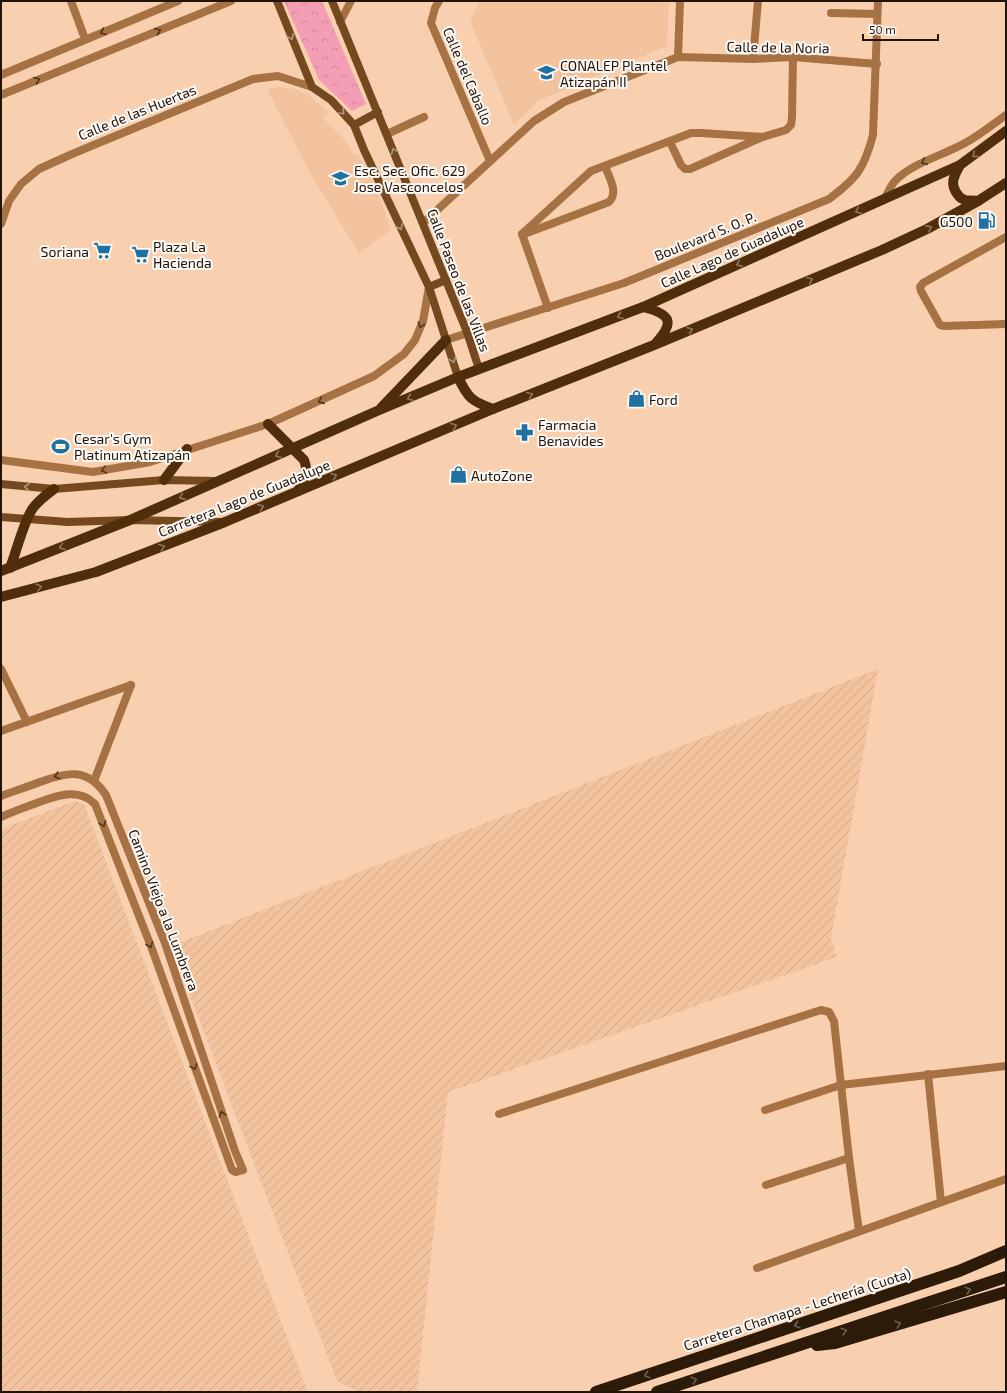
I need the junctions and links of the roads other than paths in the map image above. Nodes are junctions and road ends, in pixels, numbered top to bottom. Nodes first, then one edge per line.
1 (71, 1) edge
2 (178, 1) edge
3 (231, 1) edge
4 (276, 1) edge
5 (332, 1) edge
6 (351, 1) edge
7 (439, 1) edge
8 (680, 1) edge
9 (758, 1) edge
10 (878, 1) edge
11 (831, 13) dead end
12 (877, 14) junction
13 (340, 22) junction
14 (83, 36) junction
15 (793, 57) junction
16 (678, 58) junction
17 (753, 59) junction
18 (876, 64) junction
19 (1, 75) edge
20 (312, 87) junction
21 (1, 95) edge
22 (378, 112) junction
23 (1006, 115) edge
24 (424, 118) dead end
25 (354, 124) junction
26 (1006, 131) edge
27 (387, 134) junction
28 (763, 137) junction
29 (670, 142) junction
30 (490, 161) junction
31 (960, 165) junction
32 (605, 166) junction
33 (1006, 183) edge
34 (884, 200) junction
35 (978, 201) junction
36 (423, 223) junction
37 (1, 224) edge
38 (522, 234) junction
39 (1006, 237) edge
40 (446, 280) junction
41 (429, 287) junction
42 (643, 307) junction
43 (548, 308) junction
44 (1006, 324) edge
45 (467, 332) junction
46 (446, 340) junction
47 (654, 345) junction
48 (479, 369) junction
49 (458, 377) junction
50 (493, 409) junction
51 (377, 411) junction
52 (268, 424) junction
53 (294, 448) junction
54 (187, 449) junction
55 (1, 460) edge
56 (164, 480) junction
57 (217, 481) junction
58 (1, 484) edge
59 (54, 489) junction
60 (298, 490) junction
61 (1, 517) edge
62 (27, 519) junction
63 (130, 520) junction
64 (225, 522) junction
65 (6, 570) edge
66 (1, 597) edge
67 (1, 669) edge
68 (28, 722) junction
69 (1, 731) edge
70 (94, 782) junction
71 (1, 796) edge
72 (1, 817) edge
73 (1006, 1066) edge
74 (928, 1074) junction
75 (841, 1085) junction
76 (765, 1110) dead end
77 (499, 1114) dead end
78 (849, 1158) junction
79 (1006, 1179) edge
80 (766, 1185) dead end
81 (941, 1202) junction
82 (859, 1230) junction
83 (1006, 1251) edge
84 (757, 1268) dead end
85 (1006, 1277) edge
86 (1006, 1292) edge
87 (792, 1348) junction
88 (596, 1392) edge
89 (657, 1392) edge

1 - 14 street
2 -> 14 street
21 -> 3 street
4 -> 20 street
5 - 13 street, Calle Paseo de las Villas
6 - 13 street
7 - 30 street, Calle del Caballo
8 - 16 street
9 - 17 street
10 - 12 street, Boulevard S. O. P.
11 - 12 street
12 - 18 street, Boulevard S. O. P.
13 - 22 street, Calle Paseo de las Villas
14 - 19 street
15 - 17 street, Calle de la Noria
15 - 18 street, Calle de la Noria
15 - 28 street
16 - 17 street, Calle de la Noria
16 - 30 street
18 - 43 street, Boulevard S. O. P.
20 -> 25 street
20 - 37 street, Calle de las Huertas
22 - 25 street
22 - 27 street, Calle Paseo de las Villas
23 -> 34 street
24 - 27 street
25 -> 41 street
26 -> 31 main road, Calle Lago de Guadalupe
36 -> 27 street, Calle Paseo de las Villas
28 - 29 street
28 - 29 street
29 - 32 street
30 - 36 street
31 - 34 main road, Calle Lago de Guadalupe
31 - 35 main road
32 - 38 street
32 - 38 street
33 - 35 main road
34 -> 42 main road, Calle Lago de Guadalupe
47 -> 35 main road
36 - 40 street, Calle Paseo de las Villas
38 - 43 street
39 - 44 street
40 - 41 street
40 - 45 street, Calle Paseo de las Villas
41 - 46 street
41 -> 52 street
42 - 47 main road
42 -> 48 main road, Calle Lago de Guadalupe
43 - 45 street, Boulevard S. O. P.
45 - 46 street, Boulevard S. O. P.
45 - 48 street, Calle Paseo de las Villas
46 -> 49 street
46 - 51 main road
50 -> 47 main road
48 - 49 main road, Calle Lago de Guadalupe
49 - 50 main road
49 -> 51 main road, Carretera Lago de Guadalupe
60 -> 50 main road, Carretera Lago de Guadalupe
51 - 53 main road, Carretera Lago de Guadalupe
52 - 53 main road
52 - 54 street
53 -> 57 main road, Carretera Lago de Guadalupe
53 - 60 main road
54 -> 55 street
54 - 56 main road
56 - 57 street
56 - 59 street
57 -> 63 main road, Carretera Lago de Guadalupe
59 -> 58 street
59 - 62 main road
64 -> 60 main road, Carretera Lago de Guadalupe
61 - 62 street
62 - 63 street
62 - 65 main road
63 - 64 street
63 -> 65 main road, Carretera Lago de Guadalupe
66 -> 64 main road, Carretera Lago de Guadalupe
67 - 68 street
68 - 69 street
68 - 70 street
70 -> 71 street
72 -> 70 street, Camino Viejo a la Lumbrera
73 - 74 street
74 - 75 street
74 - 81 street
75 - 76 street
75 - 77 street
75 - 78 street
78 - 80 street
78 - 82 street
79 - 81 street
81 - 82 street
82 - 84 street
83 -> 88 highway, Carretera Chamapa - Lechería (Cuota)
87 -> 85 highway
87 -> 86 highway
89 -> 87 highway

